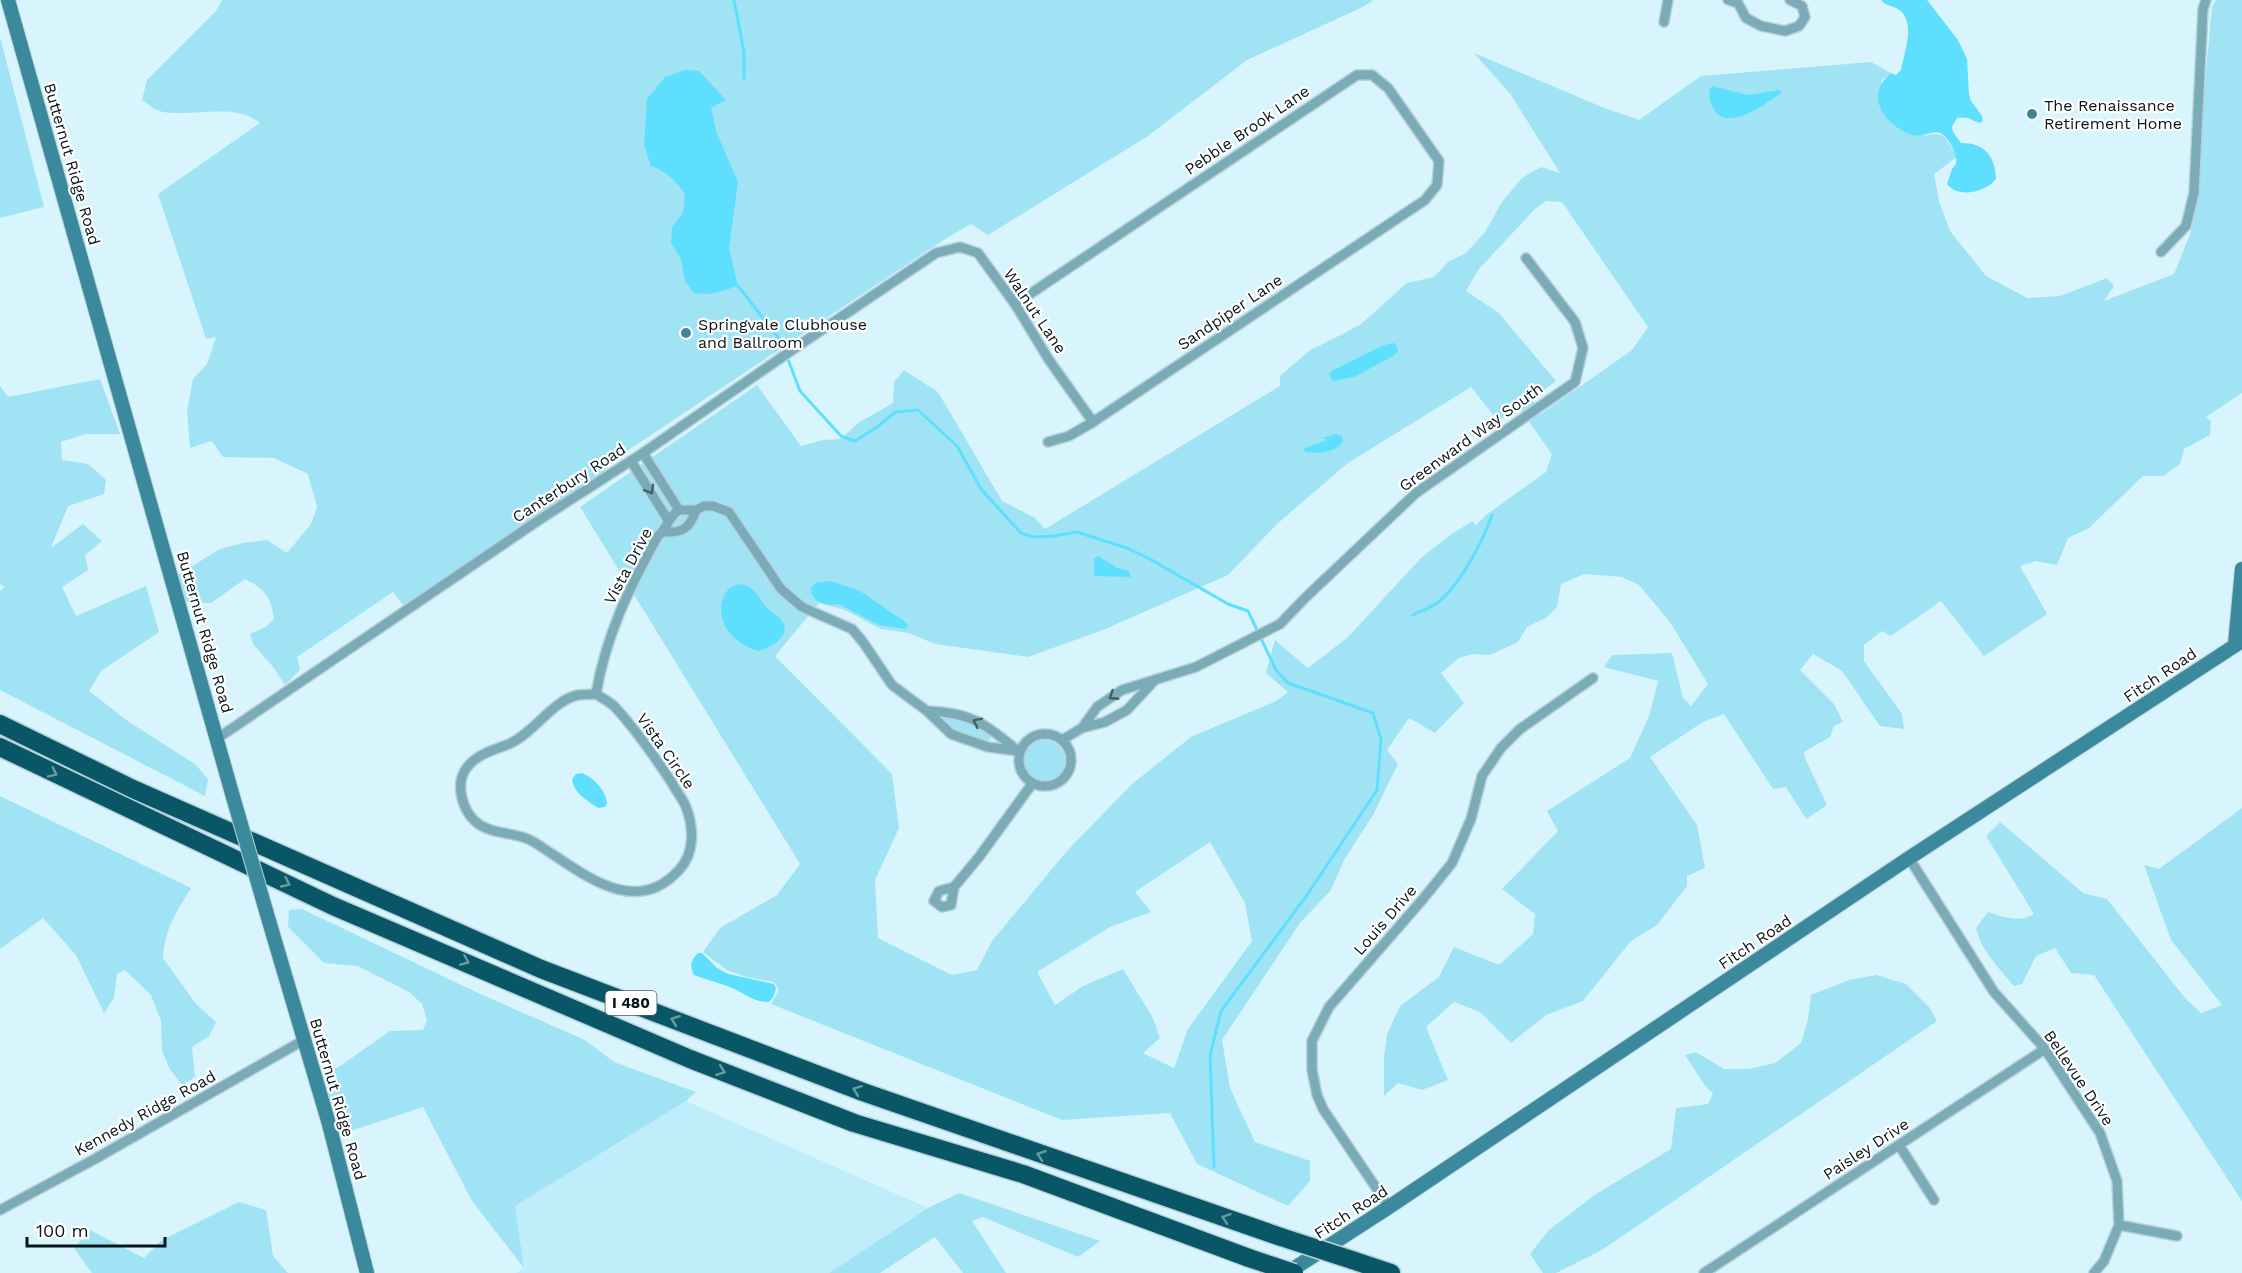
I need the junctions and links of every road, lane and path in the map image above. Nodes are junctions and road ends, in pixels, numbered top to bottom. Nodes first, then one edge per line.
1 (8, 0) edge
2 (1668, 0) edge
3 (1790, 0) edge
4 (2206, 0) edge
5 (1735, 1) edge
6 (1664, 22) dead end
7 (1425, 200) joint
8 (2161, 252) dead end
9 (936, 253) joint
10 (1527, 258) dead end
11 (1015, 304) junction
12 (1093, 422) junction
13 (1048, 442) dead end
14 (643, 453) junction
15 (631, 461) junction
16 (679, 510) junction
17 (696, 510) junction
18 (668, 520) junction
19 (664, 532) junction
20 (2242, 569) edge
21 (2238, 643) edge
22 (1593, 678) dead end
23 (1155, 679) junction
24 (596, 694) junction
25 (927, 711) junction
26 (0, 724) edge
27 (1082, 728) junction
28 (218, 738) junction
29 (1062, 740) junction
30 (0, 747) edge
31 (1019, 752) junction
32 (1032, 784) junction
33 (1909, 858) junction
34 (954, 887) dead end
35 (304, 1040) junction
36 (2045, 1049) junction
37 (1899, 1145) junction
38 (1934, 1200) dead end
39 (1389, 1207) junction
40 (0, 1210) edge
41 (2119, 1225) junction
42 (2177, 1236) dead end
43 (367, 1273) edge
44 (1287, 1273) edge
45 (1294, 1273) edge
46 (1391, 1273) edge
47 (1704, 1273) edge
48 (2094, 1273) edge

1 - 28 street, Butternut Ridge Road
2 - 6 street
3 - 5 street
4 - 8 street
7 - 11 street, Pebble Brook Lane
7 - 12 street, Sandpiper Lane
9 - 11 street, Walnut Lane
9 - 14 street, Canterbury Road
10 - 23 street, Greenward Way South
11 - 12 street, Walnut Lane
12 - 13 street, Sandpiper Lane
14 - 15 street, Canterbury Road
14 - 16 street
15 -> 18 street, Vista Drive
15 - 28 street, Canterbury Road
16 - 17 street
16 - 18 street
17 - 19 street
17 - 25 street
18 - 19 street, Vista Drive
19 - 24 street, Vista Drive
20 - 21 street
21 - 33 street, Fitch Road
22 - 39 street, Louis Drive
23 - 27 street, Greenward Way South
23 -> 27 street, Greenward Way South
24 - 24 street, Vista Circle
25 - 31 street
31 -> 25 street
46 -> 26 highway, I 480, bridge
27 - 29 street, Greenward Way South
28 - 35 street, Butternut Ridge Road, bridge
29 - 31 street
29 - 32 street
30 -> 45 highway, I 480, bridge
31 - 32 street
32 - 34 street
33 - 36 street, Bellevue Drive
33 - 39 street, Fitch Road
35 - 40 street, Kennedy Ridge Road
35 - 43 street, Butternut Ridge Road
36 - 37 street, Paisley Drive
36 - 41 street, Bellevue Drive
37 - 38 street
37 - 47 street, Paisley Drive
39 - 44 street, Fitch Road
41 - 42 street
41 - 48 street, Bellevue Drive

